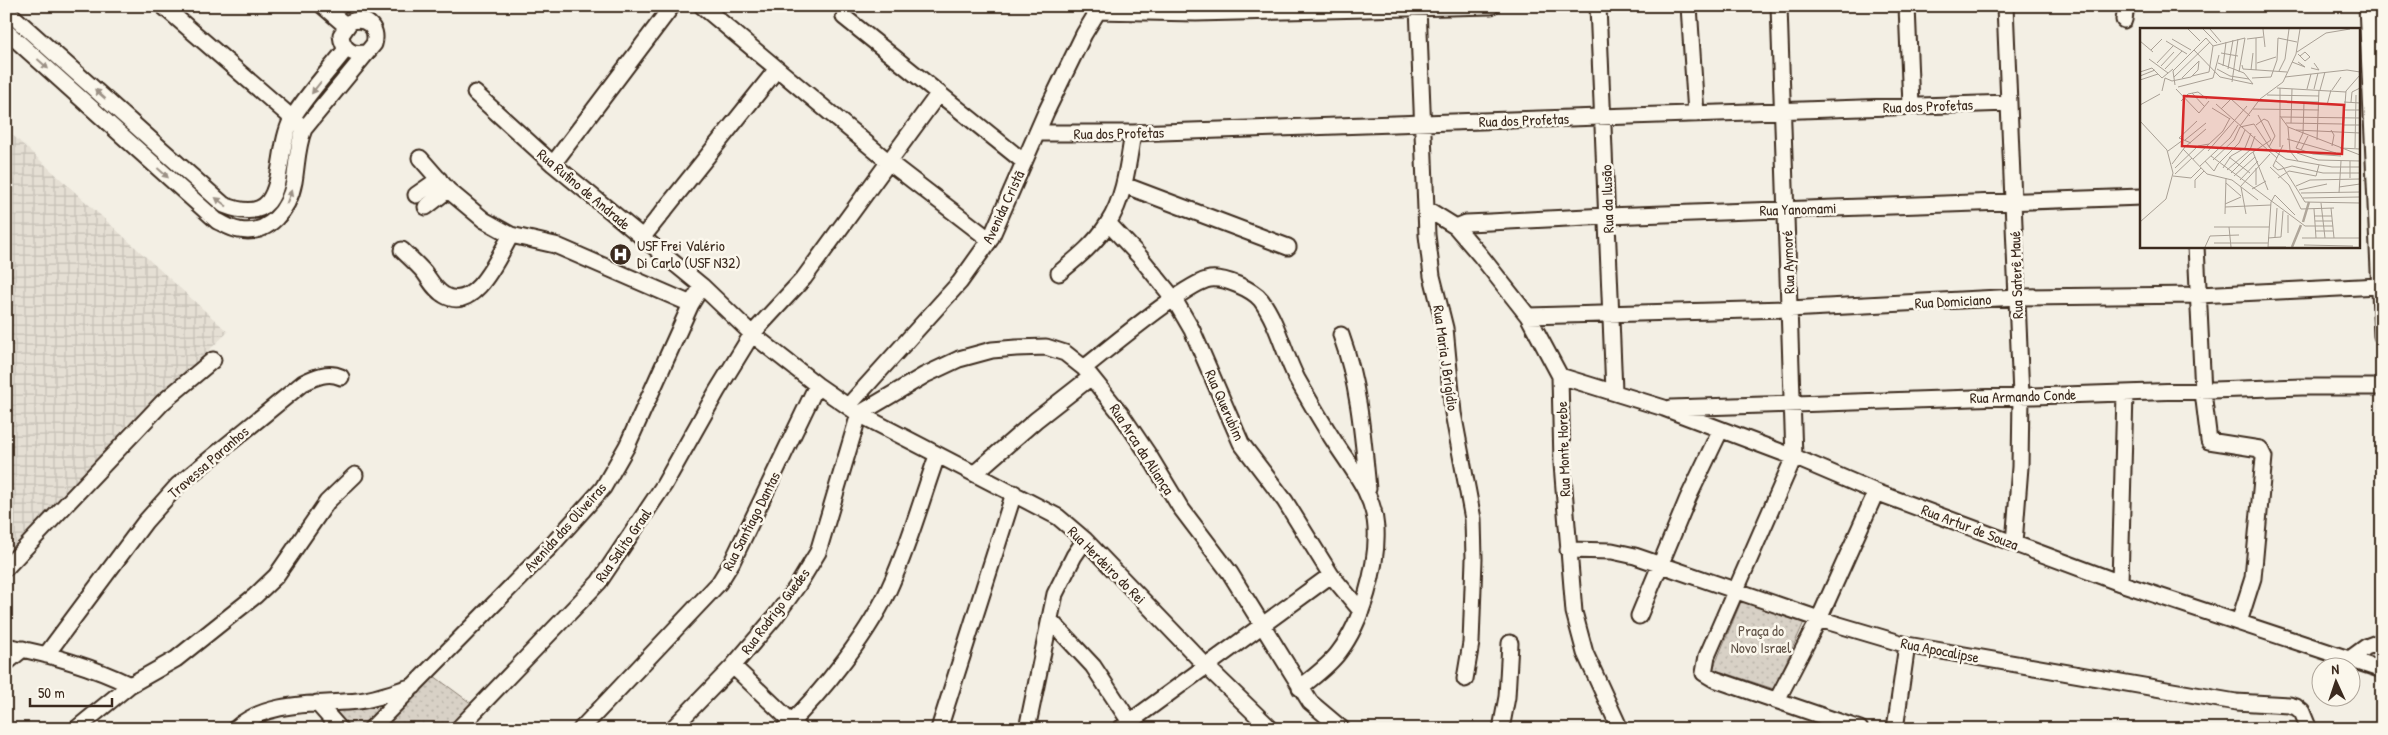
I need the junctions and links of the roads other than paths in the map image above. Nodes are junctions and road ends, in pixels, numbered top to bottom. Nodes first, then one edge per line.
1 (163, 6) edge
2 (323, 6) edge
3 (702, 6) edge
4 (1491, 6) edge
5 (1598, 6) edge
6 (1689, 6) edge
7 (1779, 6) edge
8 (1907, 6) edge
9 (2005, 6) edge
10 (2366, 6) edge
11 (1418, 8) edge
12 (1098, 9) edge
13 (8, 10) edge
14 (667, 11) edge
15 (844, 17) dead end
16 (345, 25) junction
17 (6, 31) edge
18 (346, 49) junction
19 (366, 52) junction
20 (776, 69) junction
21 (2370, 85) edge
22 (475, 93) dead end
23 (939, 93) junction
24 (2009, 103) junction
25 (1911, 106) junction
26 (1783, 111) junction
27 (1696, 114) junction
28 (1604, 117) junction
29 (1421, 123) junction
30 (298, 124) junction
31 (1038, 133) junction
32 (1133, 133) junction
33 (420, 158) dead end
34 (1024, 162) junction
35 (890, 163) junction
36 (553, 164) junction
37 (444, 184) junction
38 (1124, 185) junction
39 (2372, 189) edge
40 (2140, 196) edge
41 (421, 201) dead end
42 (2013, 201) junction
43 (1427, 209) junction
44 (1786, 210) junction
45 (1607, 216) junction
46 (1108, 223) junction
47 (1456, 227) junction
48 (511, 235) junction
49 (642, 238) junction
50 (990, 240) junction
51 (1288, 247) dead end
52 (2196, 248) edge
53 (402, 250) dead end
54 (1059, 273) dead end
55 (702, 286) junction
56 (2379, 286) junction
57 (2199, 295) junction
58 (2018, 297) junction
59 (1174, 299) junction
60 (690, 304) junction
61 (2381, 304) edge
62 (1789, 309) junction
63 (1611, 313) junction
64 (1528, 316) junction
65 (752, 334) junction
66 (1341, 336) dead end
67 (2382, 336) edge
68 (213, 360) dead end
69 (1088, 372) junction
70 (1560, 376) junction
71 (340, 377) dead end
72 (817, 385) junction
73 (2382, 387) edge
74 (1614, 391) junction
75 (2203, 392) junction
76 (2125, 394) junction
77 (2021, 396) junction
78 (1792, 404) junction
79 (1664, 408) junction
80 (854, 410) junction
81 (1720, 431) junction
82 (937, 456) junction
83 (1794, 457) junction
84 (975, 473) junction
85 (355, 475) dead end
86 (1876, 492) junction
87 (1014, 493) junction
88 (1368, 493) junction
89 (1085, 540) junction
90 (2014, 543) junction
91 (1568, 550) junction
92 (1662, 565) junction
93 (6, 568) edge
94 (1330, 575) junction
95 (2120, 583) junction
96 (1735, 591) junction
97 (1361, 611) junction
98 (1638, 616) dead end
99 (1819, 619) junction
100 (1050, 620) junction
101 (2239, 622) junction
102 (1262, 625) junction
103 (2382, 641) edge
104 (1510, 643) dead end
105 (1907, 645) junction
106 (6, 646) edge
107 (23, 649) junction
108 (46, 655) junction
109 (2351, 658) joint
110 (2360, 661) edge
111 (6, 663) edge
112 (1205, 665) junction
113 (733, 666) junction
114 (2382, 670) edge
115 (1465, 679) dead end
116 (130, 685) junction
117 (415, 685) junction
118 (1300, 688) junction
119 (1777, 700) junction
120 (317, 703) junction
121 (1125, 725) edge
122 (792, 726) edge
123 (76, 729) edge
124 (235, 729) edge
125 (340, 729) edge
126 (371, 729) edge
127 (458, 729) edge
128 (581, 729) edge
129 (672, 729) edge
130 (939, 729) edge
131 (1027, 729) edge
132 (1271, 729) edge
133 (1342, 729) edge
134 (1501, 729) edge
135 (1620, 729) edge
136 (1860, 729) edge
137 (1895, 729) edge
138 (2309, 729) edge

1 - 30 street
2 - 16 street
3 - 20 street
4 - 11 street
5 - 28 street, Rua da Ilusão
6 - 27 street
7 - 26 street, Rua Aymoré
8 - 25 street
9 - 24 street, Rua Saterê Maué
10 - 21 street
11 - 12 street
11 - 29 street, Rua Maria J Brigídio
12 - 31 street, Avenida Cristã
30 -> 13 street
14 - 36 street
15 - 23 street
16 - 18 street
16 - 19 street
17 -> 30 street
18 - 19 street
18 -> 30 street
19 - 30 street
20 - 35 street
20 - 49 street
21 - 39 street
22 - 36 street, Rua Rufino de Andrade
23 - 34 street
23 - 35 street, Rua Salito Graal
24 - 25 street, Rua dos Profetas
24 - 42 street, Rua Saterê Maué
25 - 26 street, Rua dos Profetas
26 - 27 street, Rua dos Profetas
26 - 44 street, Rua Aymoré
27 - 28 street, Rua dos Profetas
28 - 29 street, Rua dos Profetas
28 - 45 street, Rua da Ilusão
29 - 32 street, Rua dos Profetas
29 - 43 street, Rua Maria J Brigídio
31 - 32 street, Rua dos Profetas
31 - 34 street, Avenida Cristã
32 - 38 street
33 - 37 street
34 - 50 street, Avenida Cristã
35 - 50 street
35 - 65 street, Rua Salito Graal
36 - 49 street, Rua Rufino de Andrade
37 - 41 street
37 - 48 street
38 - 46 street
38 - 51 street
39 - 56 street
40 - 42 street, Rua Yanomami
42 - 44 street, Rua Yanomami
42 - 58 street, Rua Saterê Maué
43 - 47 street, Rua Monte Horebe
43 - 115 street, Rua Maria J Brigídio
44 - 45 street, Rua Yanomami
44 - 62 street, Rua Aymoré
45 - 47 street, Rua Yanomami
45 - 63 street, Rua da Ilusão
46 - 54 street
46 - 59 street, Rua Querubim
47 - 64 street, Rua Monte Horebe
48 - 53 street
48 - 60 street
49 - 55 street, Rua Rufino de Andrade
50 - 80 street, Avenida Cristã
52 - 57 street
55 - 60 street, Avenida das Oliveiras
55 - 65 street, Rua Rufino de Andrade
56 - 57 street, Rua Domiciano
56 - 61 street
57 - 58 street, Rua Domiciano
57 - 75 street
58 - 62 street, Rua Domiciano
58 - 77 street, Rua Saterê Maué
59 - 69 street
59 - 88 street
59 - 94 street, Rua Querubim
60 - 117 street, Avenida das Oliveiras
61 - 67 street
62 - 63 street, Rua Domiciano
62 - 78 street, Rua Aymoré
63 - 64 street, Rua Domiciano
63 - 74 street, Rua da Ilusão
64 - 70 street, Rua Monte Horebe
65 - 72 street, Rua Rufino de Andrade
65 - 127 street, Rua Salito Graal
66 - 88 street
68 - 93 street
69 - 80 street, Rua Arca da Aliança
69 - 84 street
69 - 102 street, Rua Arca da Aliança
70 - 74 street, Rua Artur de Souza
70 - 91 street, Rua Monte Horebe
71 - 108 street, Travessa Paranhos
72 - 80 street, Rua Rufino de Andrade
72 - 128 street, Rua Santiago Dantas
73 - 75 street, Rua Armando Conde
74 - 79 street, Rua Artur de Souza
75 - 76 street, Rua Armando Conde
75 - 101 street
76 - 77 street, Rua Armando Conde
76 - 95 street
77 - 78 street, Rua Armando Conde
77 - 90 street, Rua Saterê Maué
78 - 79 street, Rua Armando Conde
78 - 83 street, Rua Aymoré
79 - 81 street, Rua Artur de Souza
80 - 82 street, Rua Herdeiro do Rei
80 - 113 street, Rua Rodrigo Guedes
81 - 83 street, Rua Artur de Souza
81 - 92 street
82 - 84 street, Rua Herdeiro do Rei
82 - 122 street
83 - 86 street, Rua Artur de Souza
83 - 96 street
84 - 87 street, Rua Herdeiro do Rei
85 - 116 street
86 - 90 street, Rua Artur de Souza
86 - 99 street
87 - 89 street, Rua Herdeiro do Rei
87 - 130 street
88 - 97 street
89 - 100 street
89 - 112 street, Rua Herdeiro do Rei
90 - 95 street, Rua Artur de Souza
91 - 92 street, Rua Apocalipse
91 - 135 street, Rua Monte Horebe
92 - 96 street, Rua Apocalipse
92 - 98 street
94 - 97 street, Rua Querubim
94 - 102 street
95 - 101 street, Rua Artur de Souza
96 - 99 street, Rua Apocalipse
96 - 119 street
97 - 118 street
99 - 105 street, Rua Apocalipse
99 - 119 street
100 - 121 street
100 - 131 street
101 - 109 street, Rua Artur de Souza
102 - 112 street
102 - 118 street, Rua Arca da Aliança
103 - 109 street
104 - 134 street
105 - 137 street
105 - 138 street, Rua Apocalipse
106 - 107 street
107 - 108 street
107 - 111 street
108 - 116 street
110 - 114 street, Rua Artur de Souza
112 - 121 street
112 - 132 street, Rua Herdeiro do Rei
113 - 122 street
113 - 129 street, Rua Rodrigo Guedes
116 - 123 street
117 - 120 street
117 - 126 street, Avenida das Oliveiras
118 - 133 street, Rua Arca da Aliança
119 - 136 street
120 - 124 street
120 - 125 street

